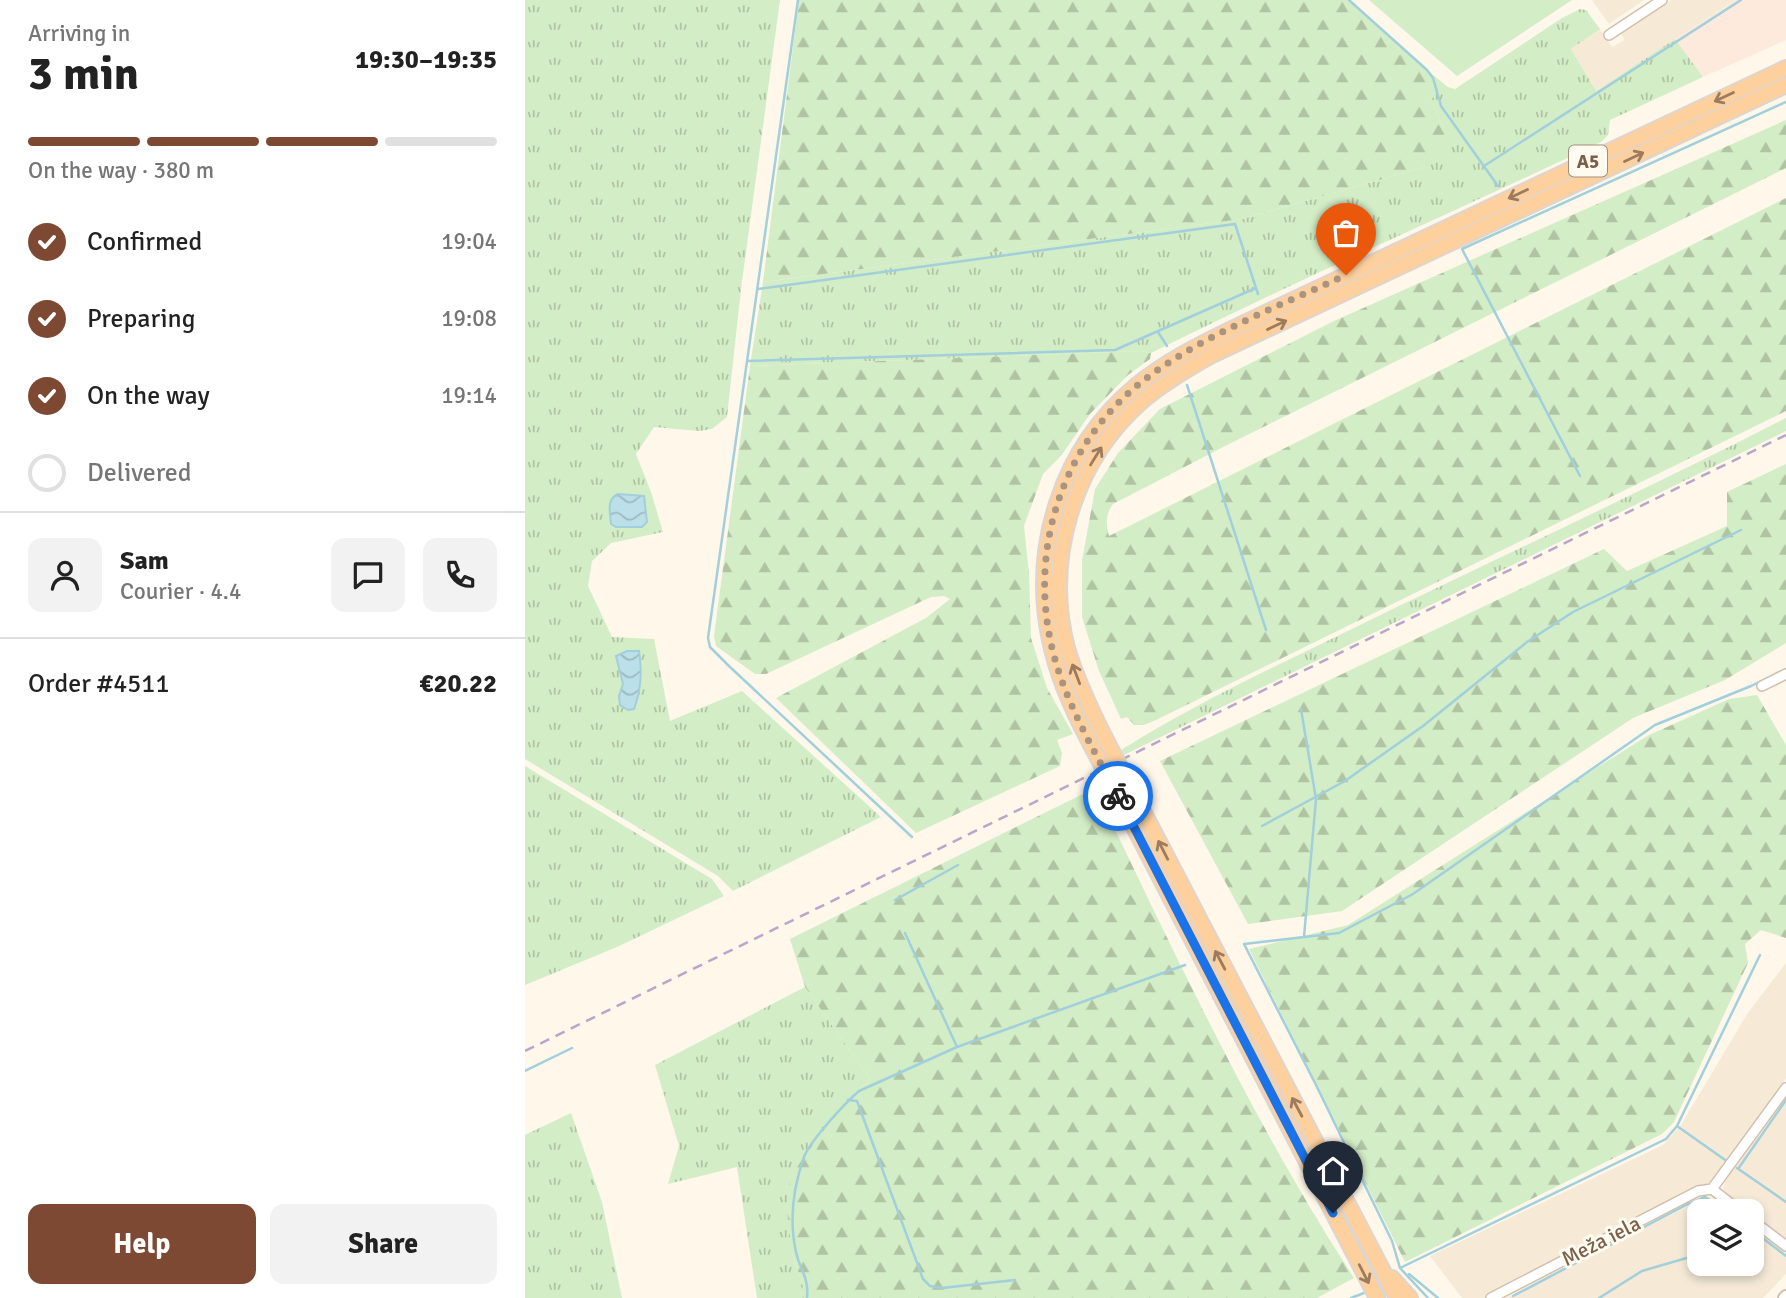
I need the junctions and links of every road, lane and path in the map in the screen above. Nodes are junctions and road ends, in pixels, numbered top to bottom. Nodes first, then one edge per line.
1 (1662, 0) edge
2 (1609, 35) dead end
3 (1786, 68) edge
4 (1786, 85) edge
5 (1786, 674) edge
6 (1762, 686) dead end
7 (1786, 1088) edge
8 (1711, 1189) junction
9 (1724, 1199) edge
10 (1764, 1229) edge
11 (1786, 1246) edge
12 (1374, 1255) junction
13 (1377, 1298) edge
14 (1397, 1298) edge
15 (1410, 1298) edge
16 (1491, 1298) edge

1 - 2 street
3 -> 13 highway, A5, bridge
12 -> 4 highway, A5, bridge
5 - 6 street
7 - 8 street
8 - 9 street
8 - 16 street, Meža iela
10 - 11 street
12 - 14 highway, A5
12 - 15 highway

